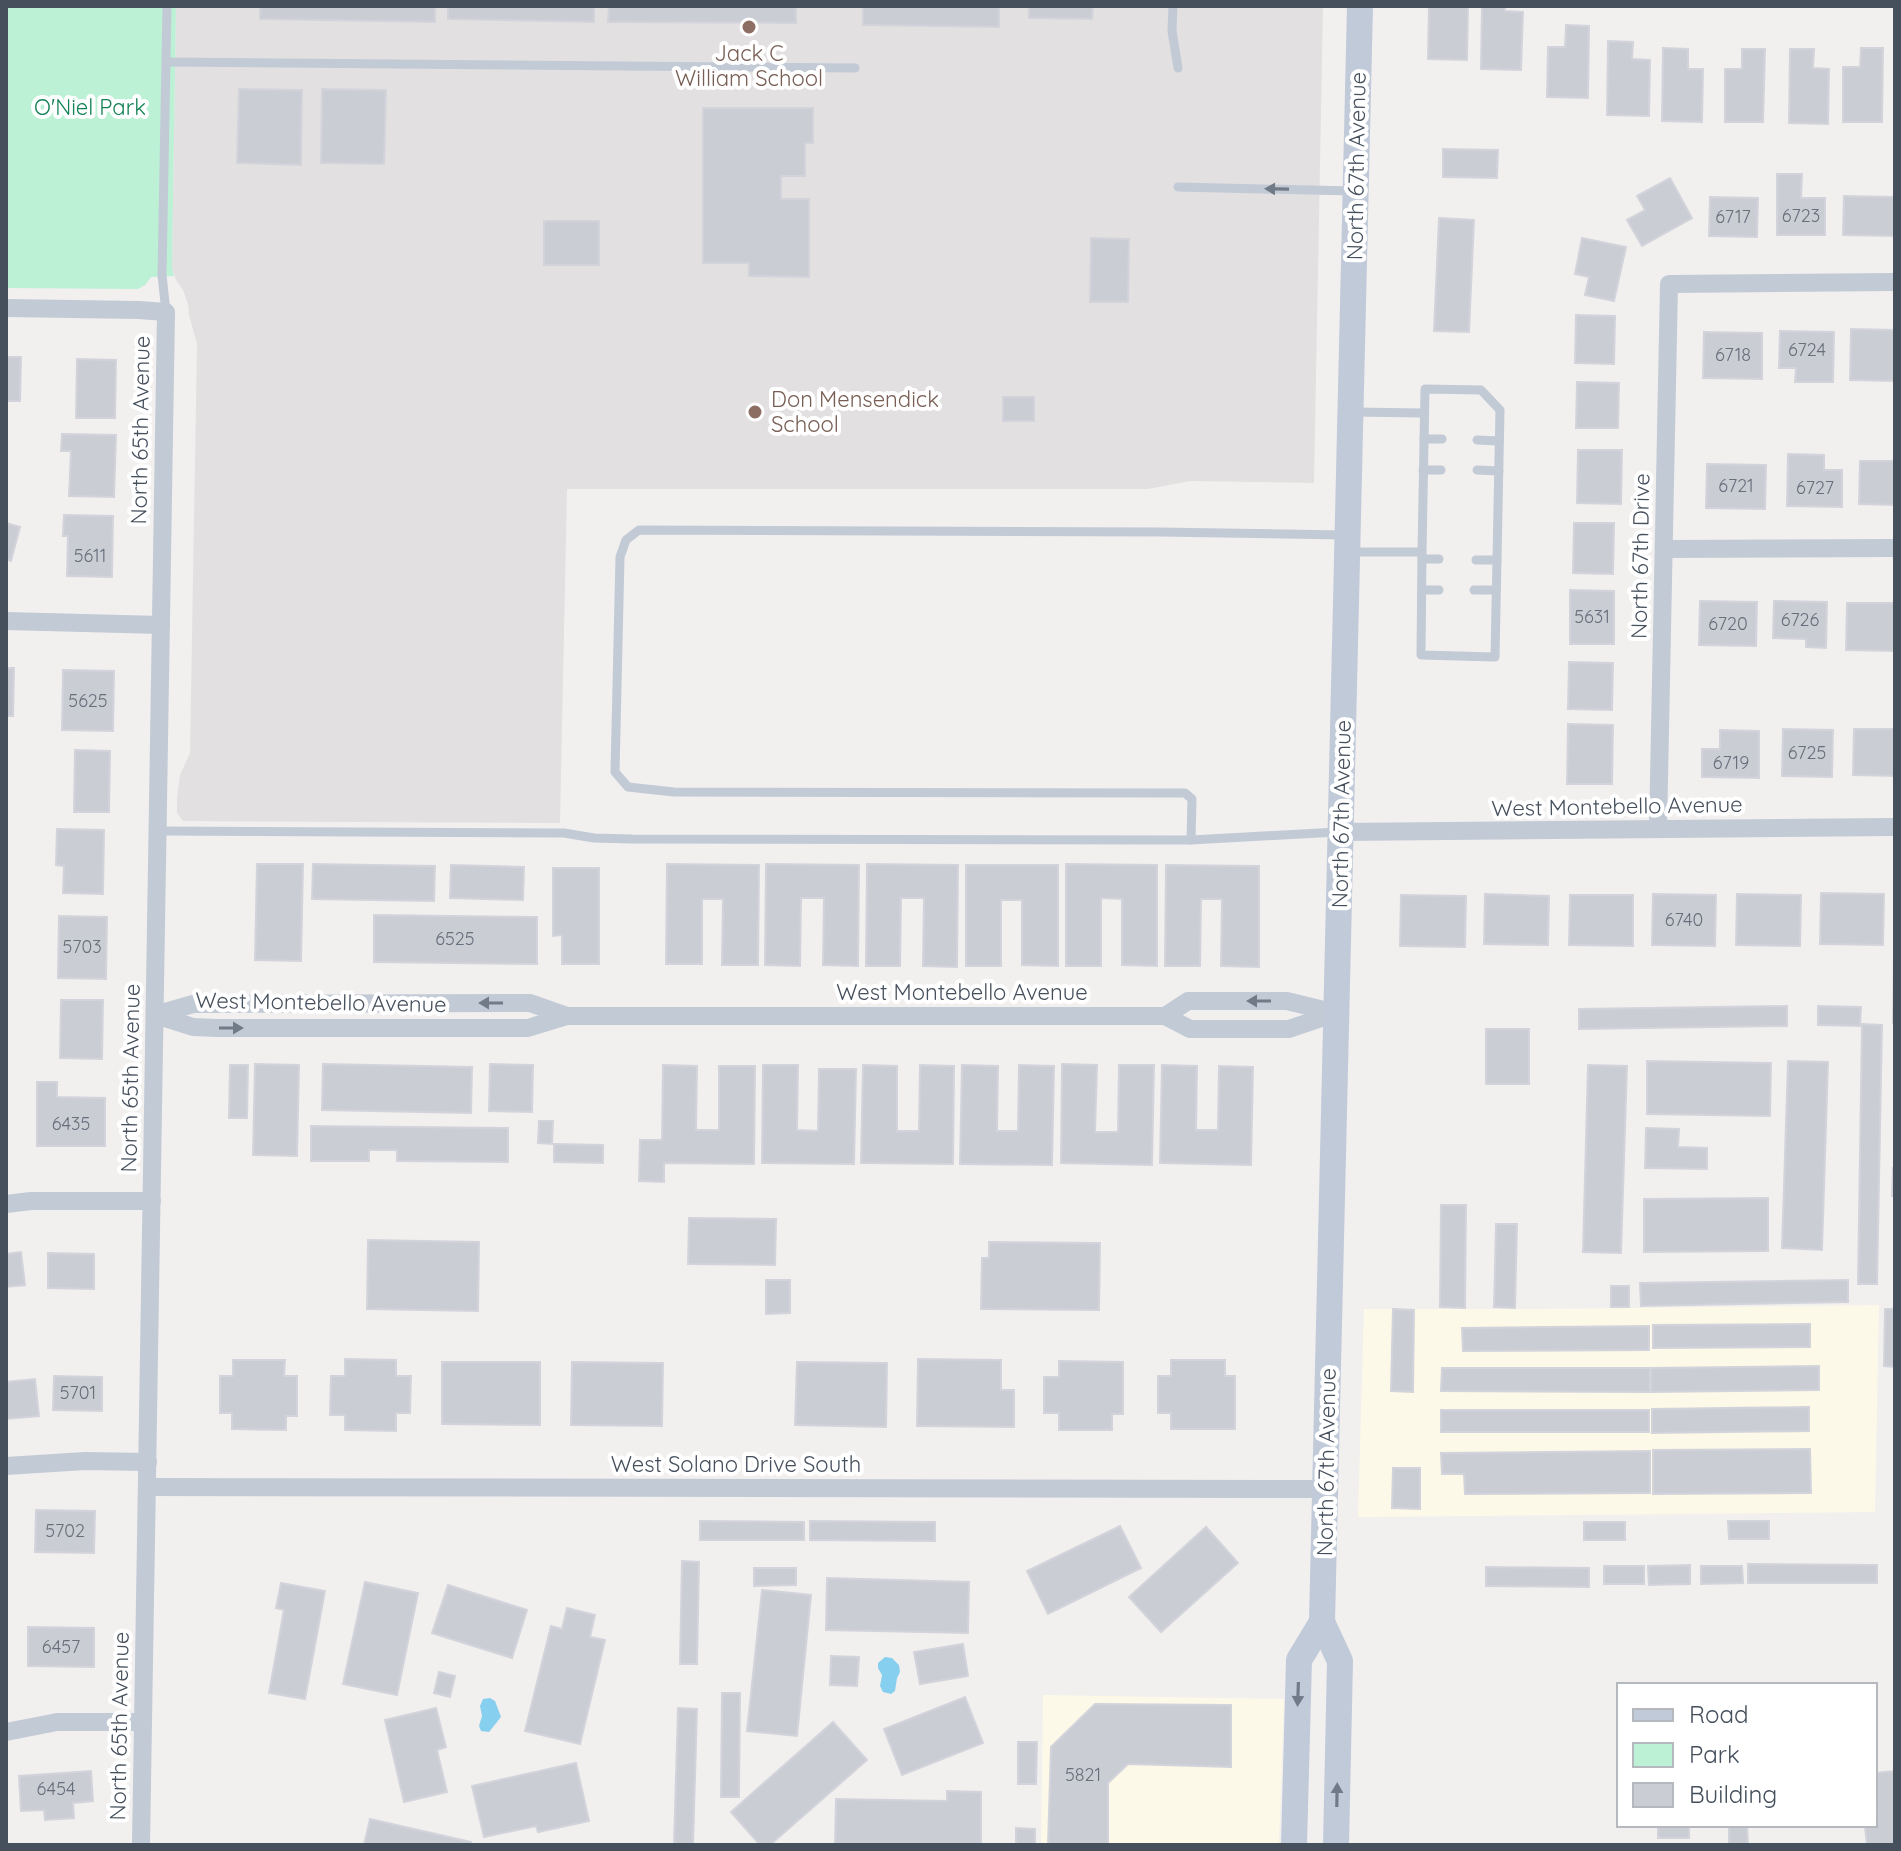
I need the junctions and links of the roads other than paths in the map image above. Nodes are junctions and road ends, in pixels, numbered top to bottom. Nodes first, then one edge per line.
1 (167, 6) edge
2 (1173, 6) edge
3 (1360, 6) edge
4 (167, 62) junction
5 (855, 68) dead end
6 (1178, 68) dead end
7 (1178, 187) dead end
8 (1355, 191) junction
9 (1895, 282) edge
10 (6, 308) edge
11 (166, 312) junction
12 (1350, 412) junction
13 (1424, 413) junction
14 (1424, 439) junction
15 (1442, 439) dead end
16 (1477, 440) dead end
17 (1499, 441) junction
18 (1423, 470) junction
19 (1441, 470) dead end
20 (1477, 470) dead end
21 (1499, 471) junction
22 (1347, 544) junction
23 (1895, 548) edge
24 (1664, 549) junction
25 (1422, 556) junction
26 (1439, 559) dead end
27 (1476, 560) dead end
28 (1497, 560) junction
29 (1422, 590) junction
30 (1439, 590) dead end
31 (1474, 590) dead end
32 (1496, 590) junction
33 (6, 621) edge
34 (161, 625) junction
35 (1895, 827) edge
36 (1658, 829) junction
37 (158, 831) junction
38 (1340, 832) junction
39 (1191, 840) junction
40 (1336, 1013) junction
41 (155, 1015) junction
42 (1165, 1016) junction
43 (152, 1201) junction
44 (6, 1204) edge
45 (148, 1462) junction
46 (6, 1466) edge
47 (147, 1487) junction
48 (1325, 1489) junction
49 (1322, 1622) junction
50 (143, 1722) junction
51 (6, 1732) edge
52 (141, 1845) edge
53 (1294, 1845) edge
54 (1336, 1845) edge

1 - 4 lane
2 - 6 lane
3 - 8 main road, North 67th Avenue
4 - 5 lane
4 - 11 lane
8 -> 7 lane
8 - 12 main road, North 67th Avenue
9 - 24 street, North 67th Drive
10 - 11 street
11 - 34 street, North 65th Avenue
12 - 13 lane
12 - 22 main road, North 67th Avenue
13 - 14 lane
13 - 17 lane
14 - 15 lane
14 - 18 lane
16 - 17 lane
17 - 21 lane
18 - 19 lane
18 - 25 lane
20 - 21 lane
21 - 28 lane
22 - 25 lane
22 - 38 main road, North 67th Avenue
22 - 39 lane
23 - 24 street
24 - 36 street, North 67th Drive
25 - 26 lane
25 - 29 lane
27 - 28 lane
28 - 32 lane
29 - 30 lane
29 - 32 lane
31 - 32 lane
33 - 34 street
34 - 37 street, North 65th Avenue
35 - 36 street, West Montebello Avenue
36 - 38 street, West Montebello Avenue
37 - 39 lane
37 - 41 street, North 65th Avenue
38 - 39 lane
38 - 40 main road, North 67th Avenue
40 - 42 street, West Montebello Avenue
40 -> 42 street, West Montebello Avenue
40 - 48 main road, North 67th Avenue
41 - 42 street, West Montebello Avenue
41 - 43 street, North 65th Avenue
43 - 44 street
43 - 45 street, North 65th Avenue
45 - 46 street
45 - 47 street, North 65th Avenue
47 - 48 street, West Solano Drive South
47 - 50 street, North 65th Avenue
48 - 49 main road, North 67th Avenue
49 -> 53 main road, North 67th Avenue
54 -> 49 main road, North 67th Avenue
50 - 51 street
50 - 52 street, North 65th Avenue

